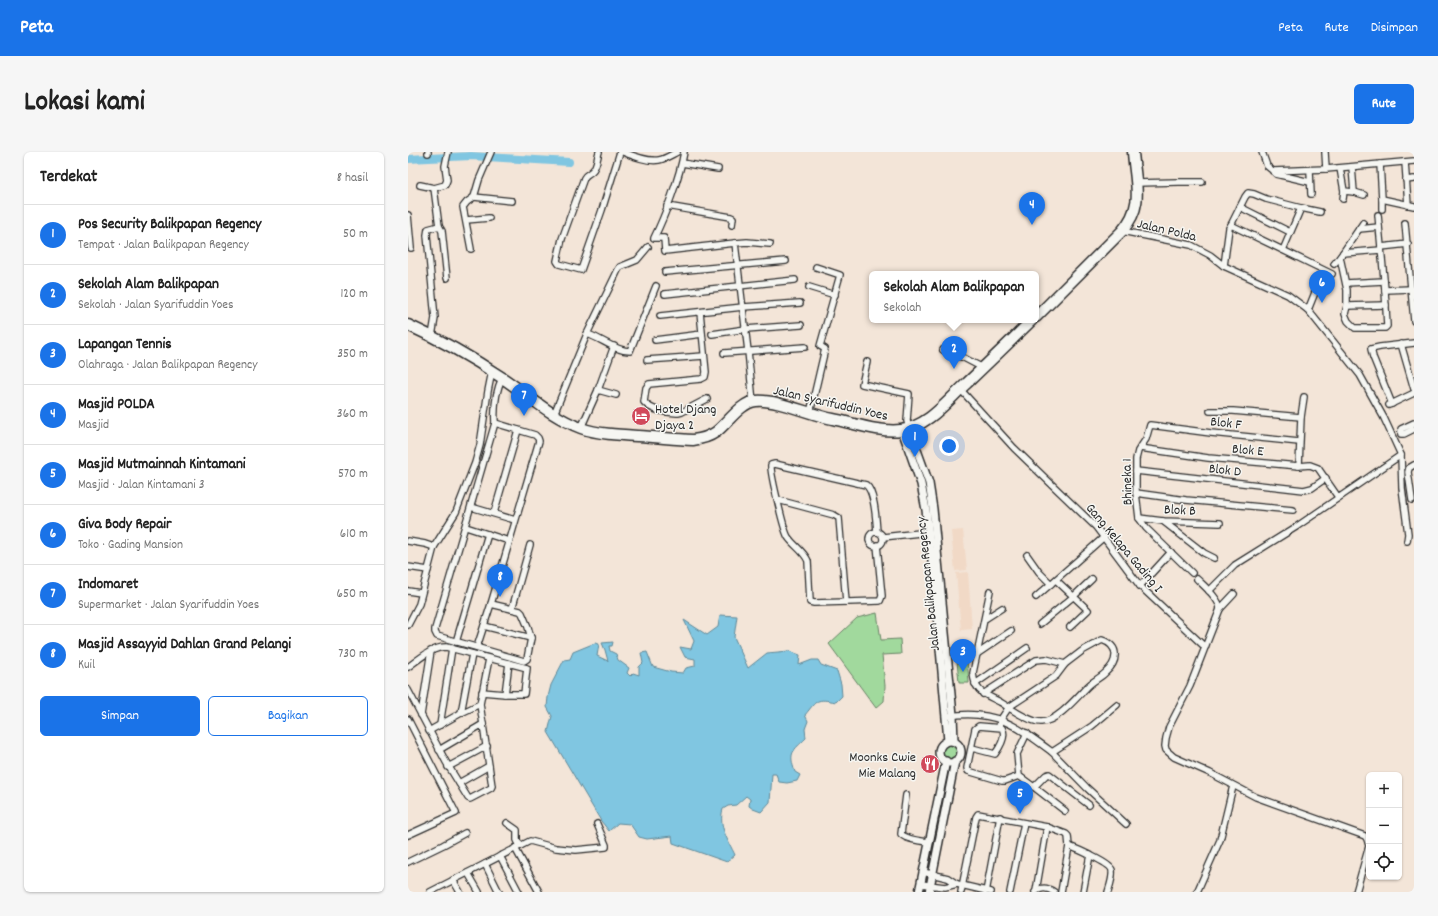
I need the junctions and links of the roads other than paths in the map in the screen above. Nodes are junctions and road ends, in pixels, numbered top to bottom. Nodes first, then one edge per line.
1 (448, 152) edge
2 (490, 152) edge
3 (599, 152) edge
4 (622, 152) edge
5 (677, 152) edge
6 (684, 152) edge
7 (1133, 152) edge
8 (1262, 152) edge
9 (1325, 152) edge
10 (667, 154) edge
11 (642, 155) edge
12 (1414, 161) edge
13 (1405, 162) junction
14 (682, 163) junction
15 (1380, 164) junction
16 (1352, 166) junction
17 (1340, 168) junction
18 (718, 169) dead end
19 (1326, 169) junction
20 (1273, 170) junction
21 (1310, 170) junction
22 (1414, 179) edge
23 (1406, 180) junction
24 (1202, 182) dead end
25 (1310, 182) junction
26 (1136, 183) junction
27 (420, 185) dead end
28 (434, 188) junction
29 (1344, 191) junction
30 (1354, 192) junction
31 (1311, 194) dead end
32 (1364, 195) dead end
33 (474, 197) junction
34 (1343, 199) dead end
35 (1382, 199) junction
36 (512, 201) dead end
37 (667, 206) junction
38 (1411, 206) edge
39 (1240, 207) junction
40 (1301, 208) junction
41 (1382, 209) dead end
42 (1320, 212) dead end
43 (408, 215) edge
44 (1378, 215) dead end
45 (489, 218) dead end
46 (466, 220) junction
47 (1363, 222) dead end
48 (1405, 223) dead end
49 (732, 225) dead end
50 (1231, 225) junction
51 (438, 226) junction
52 (1379, 227) junction
53 (1359, 229) junction
54 (1122, 231) junction
55 (1290, 232) junction
56 (1407, 233) junction
57 (1414, 235) edge
58 (735, 243) junction
59 (770, 244) dead end
60 (1408, 244) junction
61 (648, 247) dead end
62 (412, 248) dead end
63 (1381, 248) junction
64 (471, 249) dead end
65 (1282, 250) junction
66 (1411, 251) edge
67 (1342, 255) junction
68 (786, 261) dead end
69 (1334, 264) dead end
70 (737, 265) junction
71 (1224, 266) junction
72 (816, 267) dead end
73 (665, 272) dead end
74 (1332, 274) dead end
75 (448, 278) dead end
76 (1413, 279) edge
77 (795, 280) dead end
78 (1384, 281) junction
79 (1346, 283) junction
80 (656, 286) dead end
81 (740, 286) junction
82 (809, 287) dead end
83 (1316, 290) dead end
84 (1385, 290) junction
85 (1412, 292) edge
86 (665, 294) dead end
87 (835, 294) junction
88 (800, 303) dead end
89 (1386, 305) junction
90 (1348, 306) junction
91 (743, 307) junction
92 (1308, 310) junction
93 (700, 312) junction
94 (1039, 313) edge
95 (660, 316) dead end
96 (1414, 321) edge
97 (1029, 323) edge
98 (408, 325) edge
99 (801, 326) dead end
100 (746, 329) junction
101 (587, 334) junction
102 (702, 334) junction
103 (712, 334) dead end
104 (432, 336) junction
105 (655, 340) dead end
106 (1414, 343) edge
107 (1401, 344) junction
108 (614, 346) junction
109 (805, 347) dead end
110 (943, 350) dead end
111 (748, 351) junction
112 (724, 353) dead end
113 (704, 356) junction
114 (647, 360) dead end
115 (867, 362) dead end
116 (982, 368) junction
117 (492, 371) junction
118 (502, 378) junction
119 (960, 389) junction
120 (1414, 389) edge
121 (598, 390) junction
122 (1414, 393) edge
123 (616, 395) dead end
124 (1304, 397) dead end
125 (707, 398) dead end
126 (752, 402) junction
127 (1210, 411) dead end
128 (810, 413) junction
129 (554, 414) junction
130 (1301, 417) junction
131 (495, 423) junction
132 (1414, 423) edge
133 (1150, 425) joint
134 (581, 428) junction
135 (905, 429) junction
136 (1414, 429) edge
137 (518, 430) junction
138 (1299, 442) junction
139 (1140, 448) junction
140 (1401, 455) junction
141 (1414, 465) edge
142 (1299, 466) junction
143 (1136, 471) junction
144 (1408, 472) junction
145 (1326, 478) junction
146 (1414, 478) edge
147 (1136, 494) junction
148 (1338, 498) junction
149 (778, 500) junction
150 (1412, 500) dead end
151 (471, 507) junction
152 (1293, 510) dead end
153 (930, 512) junction
154 (494, 514) junction
155 (1140, 518) junction
156 (515, 520) junction
157 (1163, 521) junction
158 (1220, 523) dead end
159 (466, 527) junction
160 (877, 532) junction
161 (928, 532) junction
162 (488, 534) junction
163 (883, 537) junction
164 (1104, 537) junction
165 (408, 541) edge
166 (509, 541) junction
167 (1407, 541) dead end
168 (933, 542) junction
169 (530, 546) dead end
170 (877, 546) junction
171 (434, 547) junction
172 (1171, 552) junction
173 (1027, 555) dead end
174 (1214, 558) dead end
175 (408, 567) edge
176 (428, 570) junction
177 (1192, 573) dead end
178 (937, 579) junction
179 (1092, 579) dead end
180 (1196, 579) dead end
181 (1056, 580) junction
182 (1051, 584) junction
183 (1140, 586) junction
184 (408, 591) edge
185 (990, 591) dead end
186 (1209, 591) junction
187 (421, 593) junction
188 (1234, 594) dead end
189 (1074, 596) junction
190 (1036, 597) dead end
191 (846, 602) junction
192 (491, 604) junction
193 (1220, 607) junction
194 (1002, 608) dead end
195 (512, 609) junction
196 (985, 619) junction
197 (409, 621) edge
198 (1040, 624) dead end
199 (484, 626) junction
200 (1070, 627) dead end
201 (1011, 631) dead end
202 (530, 638) junction
203 (456, 642) junction
204 (477, 647) junction
205 (1205, 647) junction
206 (452, 648) junction
207 (1028, 648) dead end
208 (432, 651) junction
209 (472, 654) junction
210 (977, 654) junction
211 (489, 659) junction
212 (509, 664) junction
213 (1065, 664) junction
214 (408, 668) edge
215 (975, 684) junction
216 (408, 690) edge
217 (482, 692) junction
218 (505, 694) junction
219 (983, 694) junction
220 (480, 704) junction
221 (1117, 705) dead end
222 (1009, 707) junction
223 (462, 712) junction
224 (421, 715) junction
225 (953, 715) junction
226 (945, 716) junction
227 (408, 719) edge
228 (1000, 719) junction
229 (483, 724) junction
230 (440, 725) junction
231 (999, 727) junction
232 (429, 731) junction
233 (1027, 733) junction
234 (951, 741) junction
235 (487, 746) junction
236 (972, 748) junction
237 (439, 750) junction
238 (1052, 752) junction
239 (946, 762) junction
240 (955, 762) junction
241 (448, 766) junction
242 (490, 766) junction
243 (1019, 776) junction
244 (459, 783) junction
245 (1233, 786) junction
246 (1034, 787) junction
247 (906, 794) dead end
248 (1089, 804) dead end
249 (1065, 811) dead end
250 (1000, 817) junction
251 (507, 823) dead end
252 (1024, 823) junction
253 (597, 824) dead end
254 (1126, 824) dead end
255 (1047, 827) junction
256 (465, 833) dead end
257 (408, 835) edge
258 (930, 842) junction
259 (1368, 844) edge
260 (518, 845) junction
261 (1069, 846) junction
262 (1090, 855) junction
263 (500, 856) junction
264 (1366, 857) edge
265 (408, 862) edge
266 (485, 864) junction
267 (468, 872) junction
268 (923, 872) junction
269 (933, 875) junction
270 (454, 880) junction
271 (921, 884) junction
272 (960, 887) edge
273 (930, 889) edge
274 (439, 890) edge
275 (1035, 891) edge
276 (430, 892) edge
277 (460, 892) edge
278 (479, 892) edge
279 (499, 892) edge
280 (519, 892) edge
281 (539, 892) edge
282 (920, 892) edge
283 (988, 892) edge
284 (1010, 892) edge
285 (1054, 892) edge
286 (1061, 892) edge
287 (1083, 892) edge
288 (1108, 892) edge
289 (1197, 892) edge
290 (1356, 892) edge

1 - 28 street
2 - 33 street
3 - 4 street
4 - 11 street
5 - 10 street
6 - 14 street
7 - 26 highway
8 - 20 street
9 - 19 street
10 - 11 street
12 - 13 street
13 - 15 street
13 - 23 street
14 - 18 street
14 - 37 street
15 - 16 street
15 - 35 street
16 - 17 street
16 - 30 street
17 - 19 street
17 - 29 street
19 - 21 street
20 - 21 street
20 - 25 street
21 - 25 street
22 - 23 street
23 - 38 street
24 - 26 street
25 - 31 street
26 - 54 highway
27 - 28 street
28 - 51 street
29 - 30 street
29 - 34 street
30 - 32 street
33 - 36 street
33 - 46 street
35 - 38 street
35 - 41 street
37 - 49 street
37 - 58 street
39 - 40 street
39 - 50 street
39 - 55 street
40 - 42 street
40 - 55 street
43 - 62 street
44 - 52 street
45 - 46 street
46 - 64 street
47 - 53 street
48 - 56 street
50 - 65 street
50 - 71 street
51 - 75 street
51 - 104 street
52 - 53 street
52 - 63 street
53 - 67 street
54 - 71 street, Jalan Polda
54 - 94 highway
55 - 65 street
56 - 57 street
56 - 60 street
58 - 59 street
58 - 70 street
60 - 63 street
60 - 66 street
61 - 101 street
63 - 67 street
63 - 78 street
65 - 74 street
66 - 76 street
67 - 69 street
67 - 79 street
68 - 70 street
70 - 73 street
70 - 81 street
71 - 92 street, Jalan Polda
72 - 87 street
76 - 85 street
77 - 81 street
78 - 79 street
78 - 84 street
79 - 90 street
80 - 108 street
81 - 86 street
81 - 91 street
82 - 87 street
83 - 92 street
84 - 85 street
84 - 89 street
85 - 96 street
87 - 128 street
88 - 91 street
89 - 90 street
89 - 90 street
91 - 93 street
91 - 100 street
92 - 140 street, Jalan Polda
93 - 95 street
93 - 102 street
97 - 116 highway, Jalan Syarifuddin Yoes
98 - 104 highway, Jalan Syarifuddin Yoes
99 - 100 street
100 - 103 street
100 - 111 street
101 - 108 street
101 - 129 street
102 - 105 street
102 - 113 street
104 - 117 highway, Jalan Syarifuddin Yoes
106 - 107 street
107 - 120 street
107 - 122 street
108 - 121 street
109 - 111 street
110 - 116 street
111 - 112 street
111 - 126 street
113 - 114 street
113 - 125 street
115 - 135 street
116 - 119 highway, Jalan Syarifuddin Yoes
117 - 118 highway, Jalan Syarifuddin Yoes
117 - 171 street
118 - 129 highway, Jalan Syarifuddin Yoes
118 - 131 street
119 - 135 highway, Jalan Syarifuddin Yoes
119 - 164 street, Gang Kelapa Gading I
121 - 123 street
121 - 134 street
124 - 130 street
126 - 128 highway, Jalan Syarifuddin Yoes
126 - 134 highway, Jalan Syarifuddin Yoes
127 - 130 street
128 - 135 highway, Jalan Syarifuddin Yoes
129 - 134 highway, Jalan Syarifuddin Yoes
130 - 138 street
131 - 137 street
131 - 151 street
132 - 136 street
133 - 138 street, Blok F
133 - 139 street, Bhineka 1
135 - 153 street, Jalan Balikpapan Regency
137 - 154 street
137 - 156 street
138 - 142 street
139 - 142 street, Blok E
139 - 143 street, Bhineka 1
140 - 148 street
140 - 167 street
141 - 144 street
142 - 145 street, Blok E
143 - 145 street, Blok D
143 - 147 street, Bhineka 1
144 - 146 street
144 - 150 street
145 - 148 street, Blok E
147 - 152 street
147 - 155 street, Bhineka 1
148 - 186 street
149 - 160 street
149 - 191 street
149 - 191 street
151 - 154 street
151 - 159 street
153 - 161 street, Jalan Balikpapan Regency
153 - 168 street, Jalan Balikpapan Regency
154 - 156 street
155 - 157 street, Blok B
155 - 172 street, Bhineka 1
156 - 166 street
157 - 158 street, Blok B
157 - 174 street
159 - 162 street
159 - 203 street
160 - 163 street
160 - 170 street
161 - 163 street
161 - 168 street, Jalan Balikpapan Regency
162 - 166 street
162 - 203 street
163 - 170 street
164 - 181 street
164 - 183 street, Gang Kelapa Gading I
165 - 171 street
166 - 192 street
168 - 178 street, Jalan Balikpapan Regency
169 - 195 street
170 - 191 street
171 - 176 street
172 - 177 street, Bhineka 1
172 - 183 street
173 - 182 street
175 - 176 street
176 - 187 street
178 - 225 street, Jalan Balikpapan Regency
178 - 226 street, Jalan Balikpapan Regency
179 - 189 street
180 - 186 street
181 - 182 street
181 - 189 street
182 - 190 street
183 - 205 street, Gang Kelapa Gading I
184 - 187 street
185 - 196 street
186 - 193 street
187 - 197 street
188 - 193 street
189 - 198 street
189 - 200 street
192 - 195 street
192 - 199 street
193 - 205 street
194 - 196 street
195 - 202 street
196 - 210 street
199 - 202 street
199 - 204 street
201 - 210 street
202 - 204 street
203 - 204 street
205 - 245 street
206 - 208 street
206 - 209 street
206 - 230 street
207 - 215 street
208 - 214 street
208 - 224 street
209 - 211 street
209 - 223 street
210 - 215 street
211 - 212 street
211 - 217 street
212 - 218 street
212 - 218 street
213 - 219 street
213 - 222 street
213 - 222 street
215 - 219 street
216 - 224 street
217 - 218 street
217 - 220 street
219 - 222 street
220 - 223 street
220 - 229 street
221 - 238 street
222 - 228 street
223 - 230 street
224 - 232 street
225 - 226 street
225 - 228 street
225 - 234 street, Jalan Balikpapan Regency
226 - 234 street, Jalan Balikpapan Regency
227 - 257 street
228 - 231 street
228 - 233 street
229 - 235 street
229 - 237 street
230 - 232 street
231 - 236 street
231 - 236 street
232 - 237 street
233 - 238 street
233 - 243 street
234 - 239 street, Jalan Balikpapan Regency
234 - 240 street, Jalan Balikpapan Regency
235 - 241 street
235 - 242 street
236 - 243 street
237 - 241 street
238 - 254 street
239 - 240 street
239 - 258 street, Jalan Balikpapan Regency
240 - 269 street, Jalan Balikpapan Regency
241 - 244 street
242 - 244 street
242 - 244 street
243 - 246 street
245 - 259 street
245 - 289 street
246 - 248 street
246 - 249 street
247 - 258 street
250 - 252 street
250 - 272 street
250 - 283 street
251 - 260 street
252 - 255 street
252 - 284 street
253 - 260 street
255 - 261 street
255 - 275 street
256 - 265 street
258 - 268 street, Jalan Balikpapan Regency
260 - 263 street
260 - 281 street
261 - 262 street
261 - 286 street
262 - 287 street
262 - 288 street
263 - 266 street
263 - 280 street
264 - 290 street
266 - 267 street
266 - 279 street
267 - 270 street
267 - 278 street
268 - 269 street
268 - 271 street, Jalan Balikpapan Regency
269 - 272 street
269 - 273 street, Jalan Balikpapan Regency
270 - 274 street
270 - 277 street
271 - 273 street
271 - 282 street, Jalan Balikpapan Regency
272 - 273 street
272 - 283 street
274 - 276 street
275 - 285 street

